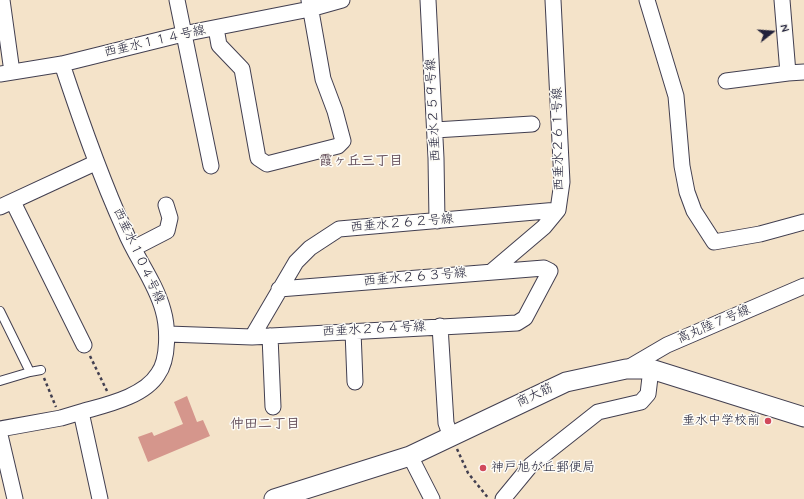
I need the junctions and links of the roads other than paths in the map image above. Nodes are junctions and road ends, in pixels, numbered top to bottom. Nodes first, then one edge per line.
1 (2, 0) edge
2 (177, 0) edge
3 (342, 0) edge
4 (428, 0) edge
5 (554, 0) edge
6 (647, 0) edge
7 (782, 0) edge
8 (309, 5) edge
9 (216, 28) junction
10 (183, 34) junction
11 (62, 64) junction
12 (804, 72) edge
13 (6, 73) edge
14 (788, 73) junction
15 (726, 81) dead end
16 (532, 124) dead end
17 (435, 130) junction
18 (95, 163) junction
19 (211, 166) dead end
20 (7, 205) edge
21 (166, 205) dead end
22 (558, 210) junction
23 (437, 221) junction
24 (804, 222) edge
25 (134, 248) junction
26 (550, 271) joint
27 (491, 272) junction
28 (804, 286) edge
29 (279, 289) junction
30 (0, 311) edge
31 (440, 326) junction
32 (353, 331) junction
33 (168, 334) junction
34 (270, 336) junction
35 (252, 337) junction
36 (84, 345) road end
37 (626, 369) junction
38 (651, 369) junction
39 (41, 370) road end
40 (30, 372) junction
41 (0, 381) edge
42 (355, 382) dead end
43 (273, 406) dead end
44 (81, 412) junction
45 (804, 417) edge
46 (0, 429) edge
47 (0, 435) edge
48 (451, 437) junction
49 (410, 456) junction
50 (14, 499) edge
51 (100, 499) edge
52 (274, 499) edge
53 (432, 499) edge
54 (503, 499) edge

1 - 13 street
2 - 10 street
3 - 8 street, 西垂水１１４号線
4 - 17 street, 西垂水２５９号線
5 - 22 street, 西垂水２６１号線
6 - 24 street
7 - 14 street
8 - 9 street, 西垂水１１４号線
8 - 9 street
9 - 10 street, 西垂水１１４号線
10 - 11 street, 西垂水１１４号線
10 - 19 street
11 - 13 street, 西垂水１１４号線
11 - 18 street, 西垂水１０４号線
12 - 14 street
14 - 15 street
16 - 17 street
17 - 23 street, 西垂水２５９号線
18 - 20 street
18 - 25 street, 西垂水１０４号線
20 - 36 street
21 - 25 street
22 - 23 street, 西垂水２６２号線
22 - 27 street, 西垂水２６１号線
23 - 29 street, 西垂水２６２号線
25 - 33 street, 西垂水１０４号線
26 - 27 street, 西垂水２６３号線
26 - 31 street, 西垂水２６４号線
27 - 29 street, 西垂水２６３号線
28 - 37 street, 高丸陸７号線
29 - 35 street, 西垂水２６２号線
30 - 40 lane
31 - 32 street, 西垂水２６４号線
31 - 48 street
32 - 34 street, 西垂水２６４号線
32 - 42 street
33 - 35 street, 西垂水２６４号線
33 - 44 street, 西垂水１０４号線
34 - 35 street, 西垂水２６４号線
34 - 43 street
37 - 38 street, 商大筋
37 - 48 street, 商大筋
38 - 45 street, 商大筋
38 - 54 street
39 - 40 lane
40 - 41 lane
44 - 46 street, 西垂水１０４号線
44 - 51 street
47 - 50 street
48 - 49 street, 商大筋
49 - 52 street, 商大筋
49 - 53 street

